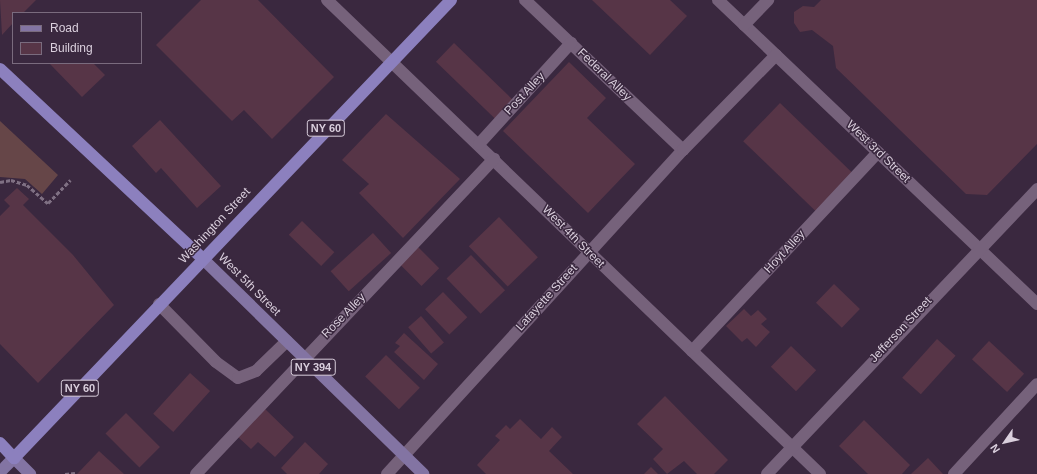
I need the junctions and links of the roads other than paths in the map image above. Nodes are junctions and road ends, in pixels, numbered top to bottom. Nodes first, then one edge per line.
1 (327, 0) edge
2 (451, 0) edge
3 (525, 0) edge
4 (718, 0) edge
5 (768, 0) edge
6 (744, 25) junction
7 (571, 43) junction
8 (776, 55) junction
9 (391, 60) junction
10 (1, 72) edge
11 (479, 144) junction
12 (684, 150) junction
13 (878, 152) junction
14 (494, 159) junction
15 (1037, 189) edge
16 (979, 248) junction
17 (588, 253) junction
18 (203, 259) junction
19 (159, 304) junction
20 (1037, 304) edge
21 (287, 341) junction
22 (692, 351) junction
23 (303, 358) junction
24 (1037, 384) edge
25 (0, 443) edge
26 (792, 448) junction
27 (404, 455) junction
28 (14, 458) junction
29 (0, 472) edge
30 (30, 474) edge
31 (196, 474) edge
32 (387, 474) edge
33 (423, 474) edge
34 (767, 474) edge
35 (820, 474) edge
36 (954, 474) edge

1 - 9 street, West 4th Street
2 - 9 highway, Washington Street / NY 60
3 - 7 street, Federal Alley
4 - 6 street, West 3rd Street
5 - 6 street
6 - 8 street, West 3rd Street
7 - 11 street, Post Alley
7 - 12 street, Federal Alley
8 - 12 street, Lafayette Street
8 - 13 street, West 3rd Street
9 - 11 street, West 4th Street
9 - 18 highway, Washington Street / NY 60
10 - 18 highway, West 5th Street
11 - 14 street, West 4th Street
12 - 17 street, Lafayette Street
13 - 16 street, West 3rd Street
13 - 22 street, Hoyt Alley
14 - 17 street, West 4th Street
14 - 23 street, Rose Alley
15 - 16 street, Jefferson Street
16 - 20 street, West 3rd Street
16 - 26 street, Jefferson Street
17 - 22 street, West 4th Street
17 - 27 street, Lafayette Street
18 - 19 highway, Washington Street / NY 60
18 - 21 main road, West 5th Street / NY 394
19 - 21 street
19 - 28 highway, Washington Street / NY 60
21 - 23 main road, West 5th Street / NY 394
22 - 26 street, West 4th Street
23 - 27 main road, West 5th Street / NY 394
23 - 31 street, Rose Alley
24 - 36 street
25 - 28 highway
26 - 34 street, Jefferson Street
26 - 35 street, West 4th Street
27 - 32 street, Lafayette Street
27 - 33 main road, West 5th Street / NY 394
28 - 29 main road, Washington Street
28 - 30 main road

